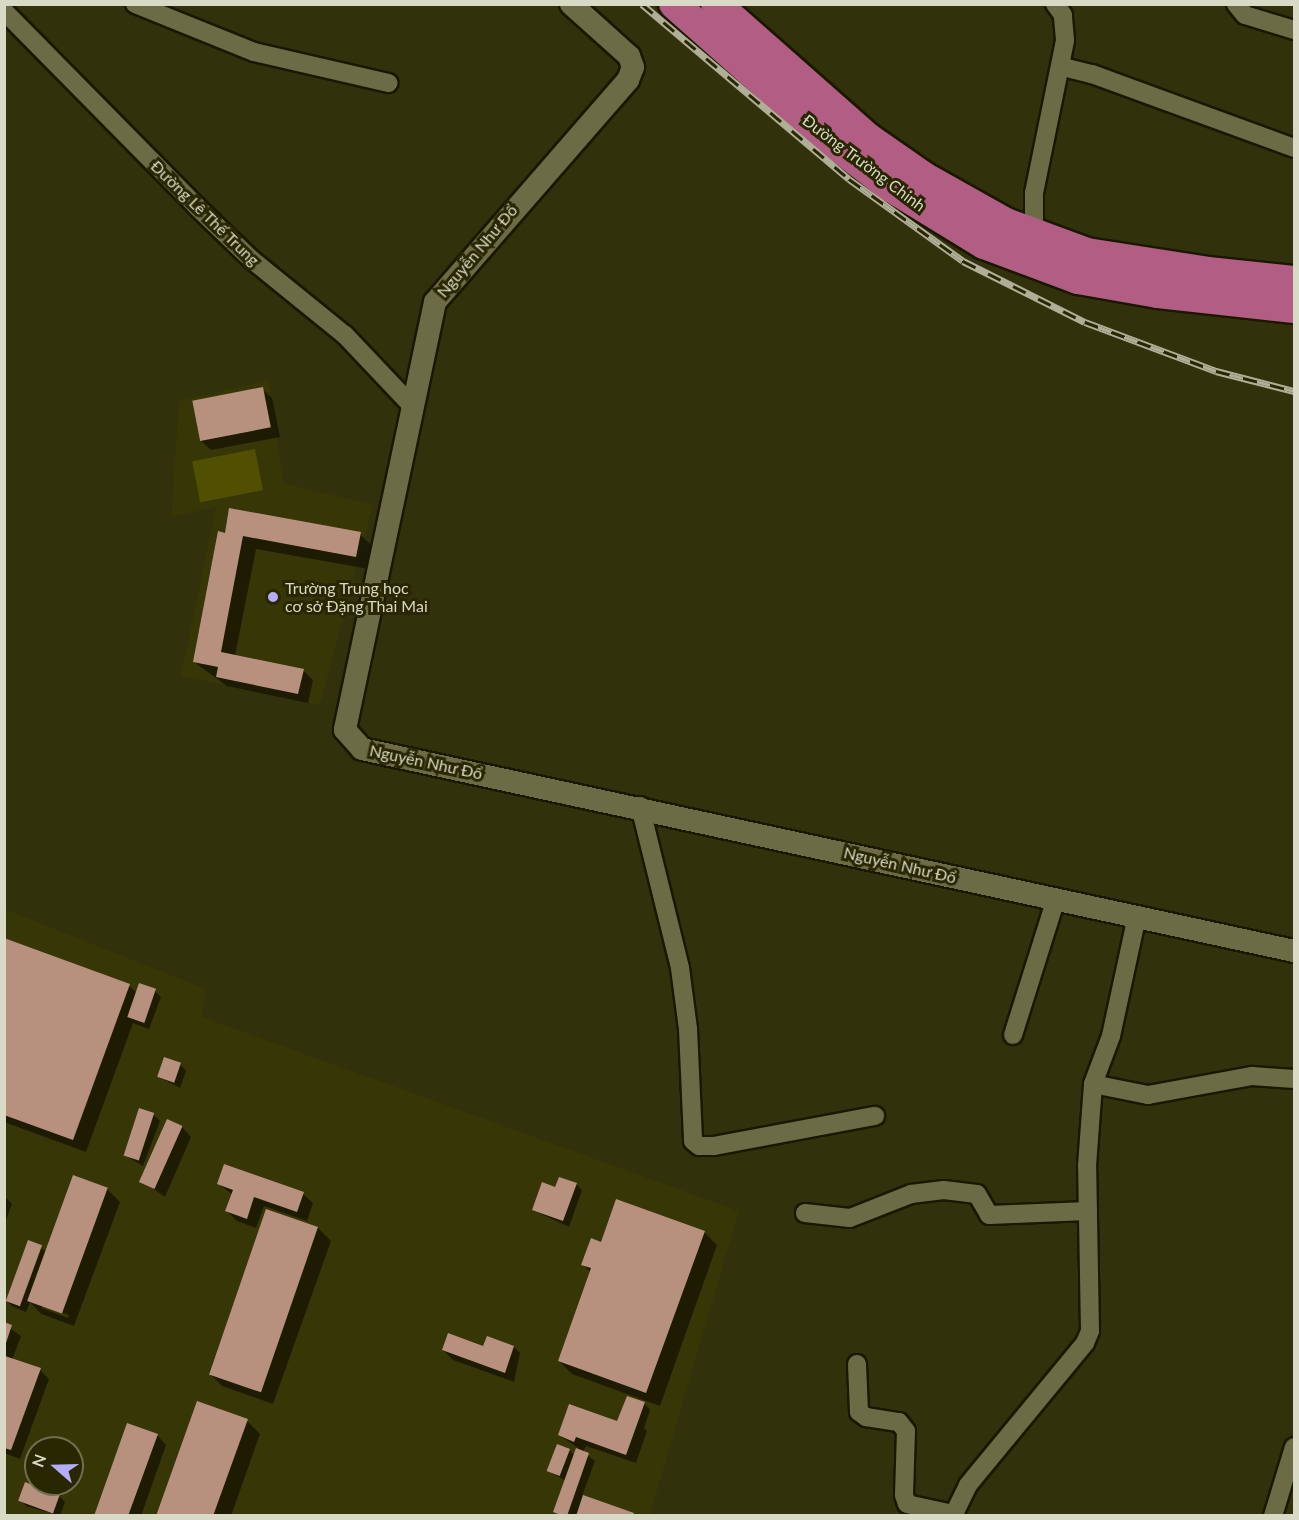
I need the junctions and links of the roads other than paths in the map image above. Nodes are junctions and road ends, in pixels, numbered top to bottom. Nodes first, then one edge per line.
1 (135, 4) edge
2 (571, 4) edge
3 (674, 4) edge
4 (716, 4) edge
5 (1055, 4) edge
6 (1236, 4) edge
7 (4, 11) edge
8 (1294, 30) edge
9 (1063, 67) junction
10 (388, 83) dead end
11 (1294, 148) edge
12 (1034, 234) junction
13 (1294, 281) edge
14 (1294, 308) edge
15 (413, 407) junction
16 (640, 806) junction
17 (1056, 899) junction
18 (1137, 916) junction
19 (1294, 951) edge
20 (1013, 1035) dead end
21 (1294, 1079) edge
22 (1093, 1084) junction
23 (874, 1116) dead end
24 (1089, 1211) junction
25 (805, 1213) dead end
26 (857, 1364) dead end
27 (1294, 1446) edge
28 (953, 1515) edge
29 (1274, 1515) edge

1 - 10 street
2 - 15 street, Nguyễn Như Đổ
3 - 14 highway, Đường Trường Chinh
4 - 12 highway, Đường Trường Chinh
5 - 9 street
6 - 8 street
7 - 15 street, Đường Lê Thế Trung
9 - 11 street
9 - 12 street
12 - 13 highway, Đường Trường Chinh
15 - 16 street, Nguyễn Như Đổ
16 - 17 street, Nguyễn Như Đổ
16 - 23 street
17 - 18 street, Nguyễn Như Đổ
17 - 20 street
18 - 19 street, Nguyễn Như Đổ
18 - 22 street
21 - 22 street
22 - 24 street
24 - 25 street
24 - 28 street
26 - 28 street
27 - 29 street

